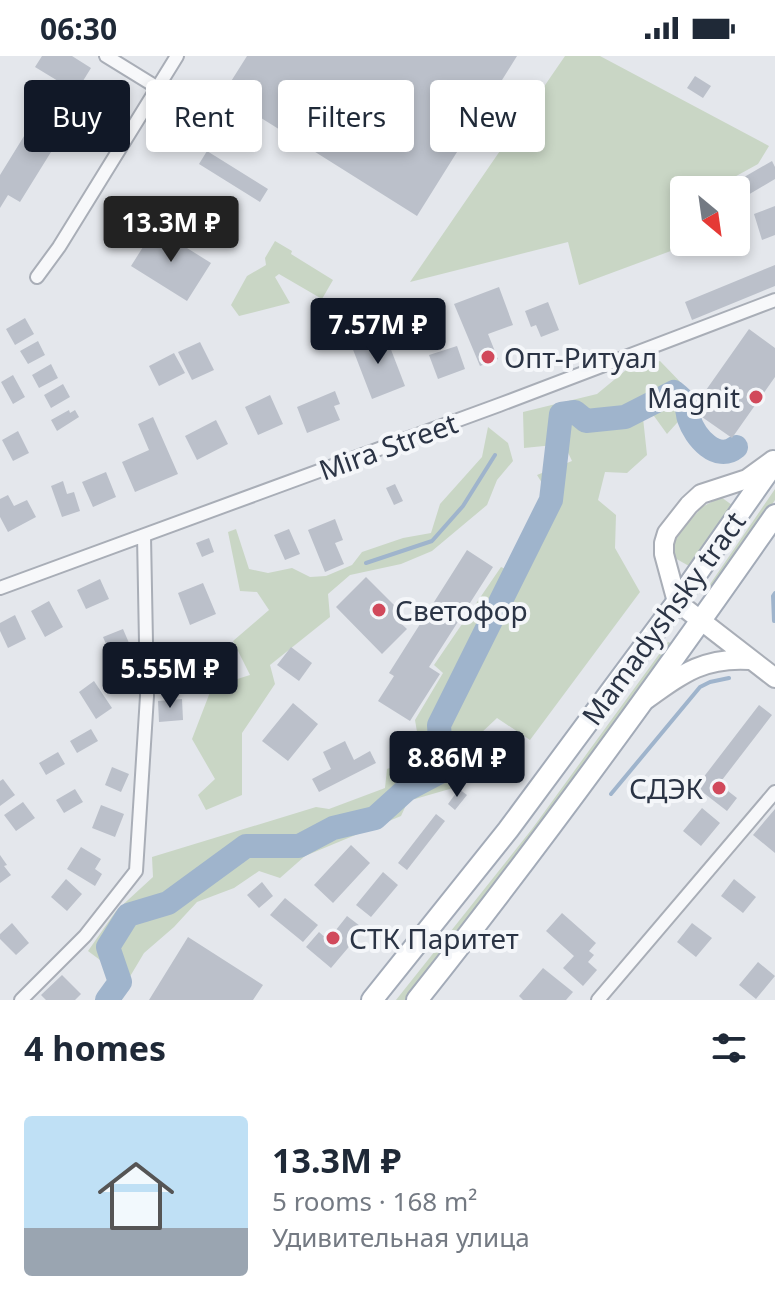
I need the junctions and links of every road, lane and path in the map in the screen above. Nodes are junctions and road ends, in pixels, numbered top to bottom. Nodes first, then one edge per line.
1 (106, 56) edge
2 (177, 56) edge
3 (163, 80) edge
4 (146, 81) edge
5 (146, 107) edge
6 (37, 277) dead end
7 (775, 300) edge
8 (775, 460) edge
9 (775, 515) edge
10 (144, 536) junction
11 (0, 588) edge
12 (677, 602) junction
13 (701, 622) junction
14 (750, 660) junction
15 (775, 678) edge
16 (640, 705) junction
17 (775, 792) edge
18 (21, 1000) edge
19 (372, 1000) edge
20 (417, 1000) edge
21 (598, 1000) edge

1 - 4 street
2 - 3 street
5 - 6 street
7 - 10 street, Mira Street
8 - 12 main road, Mamadyshsky tract
8 - 12 street
9 - 13 main road, Mamadyshsky tract
10 - 11 street, Mira Street
10 - 18 street
12 - 13 street
12 - 19 main road, Mamadyshsky tract
13 - 14 street
13 - 16 main road, Mamadyshsky tract
14 - 15 street
14 - 16 street
16 - 20 main road, Mamadyshsky tract
17 - 21 street

